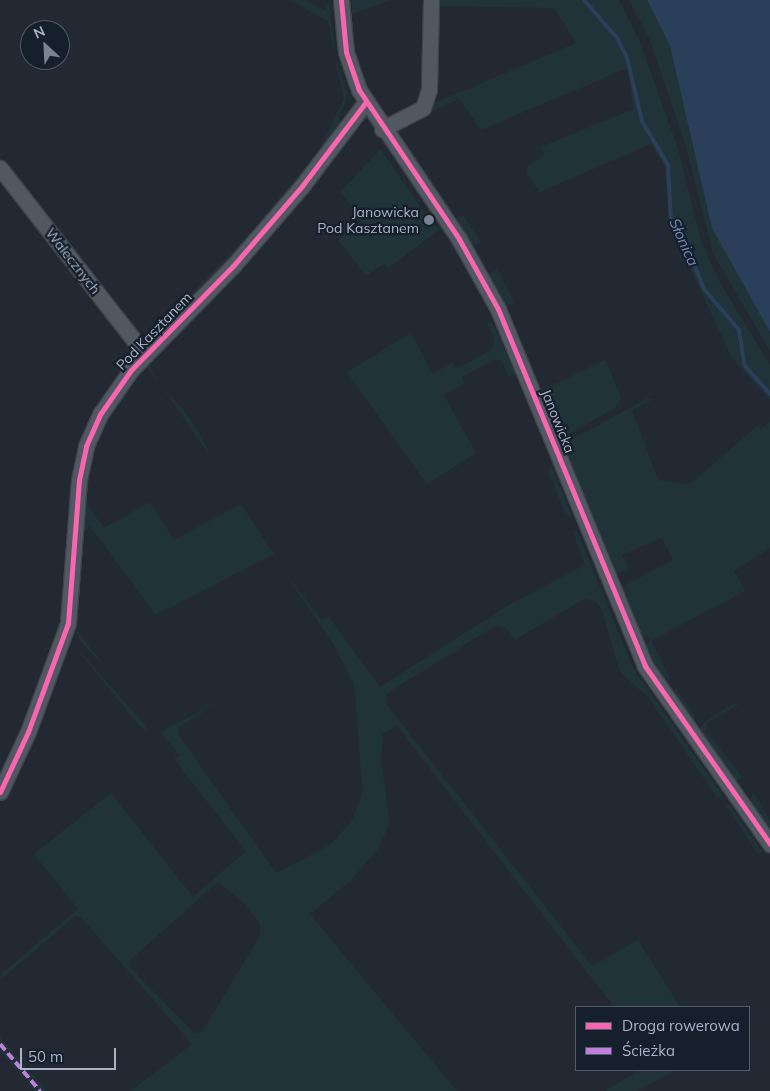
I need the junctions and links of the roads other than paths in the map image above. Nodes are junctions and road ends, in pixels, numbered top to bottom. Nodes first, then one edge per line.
1 (341, 0) edge
2 (430, 0) edge
3 (366, 103) junction
4 (382, 129) junction
5 (0, 168) edge
6 (145, 354) junction
7 (0, 792) edge
8 (770, 844) edge

1 - 3 street, Janowicka
2 - 4 street
3 - 4 street, Janowicka
3 - 6 street, Pod Kasztanem
4 - 8 street, Janowicka
5 - 6 street, Walecznych
6 - 7 street, Pod Kasztanem

